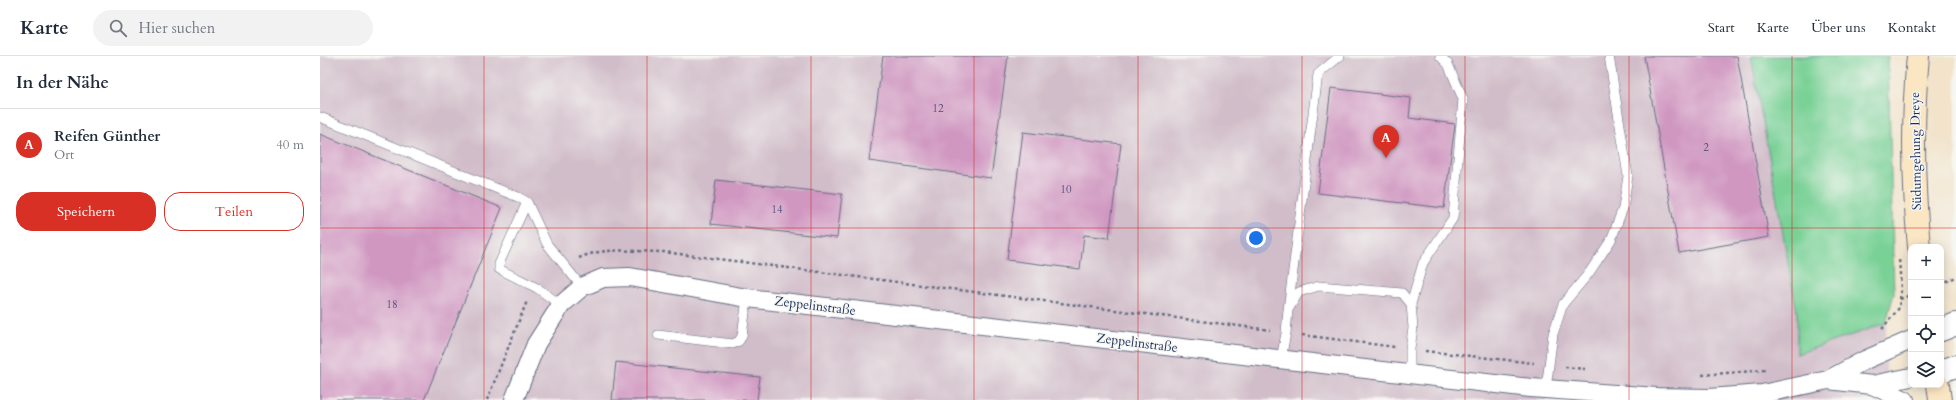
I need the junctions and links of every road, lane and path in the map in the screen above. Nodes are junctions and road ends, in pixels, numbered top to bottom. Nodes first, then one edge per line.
1 (1340, 56) edge
2 (1440, 56) edge
3 (1609, 56) edge
4 (1918, 56) edge
5 (320, 117) edge
6 (526, 202) junction
7 (1919, 244) edge
8 (1898, 251) dead end
9 (563, 266) junction
10 (1956, 277) edge
11 (1944, 283) edge
12 (582, 287) junction
13 (538, 288) junction
14 (1908, 296) edge
15 (747, 298) junction
16 (1900, 298) junction
17 (1411, 304) junction
18 (561, 305) junction
19 (1288, 310) junction
20 (1956, 324) edge
21 (1944, 329) edge
22 (1880, 331) dead end
23 (1286, 333) junction
24 (658, 335) dead end
25 (1908, 341) edge
26 (1410, 349) junction
27 (1281, 359) junction
28 (1549, 365) junction
29 (1956, 366) edge
30 (1589, 369) dead end
31 (1944, 369) edge
32 (1769, 370) dead end
33 (1410, 374) junction
34 (1699, 375) dead end
35 (1908, 378) edge
36 (1828, 380) junction
37 (1872, 385) junction
38 (1938, 388) edge
39 (1534, 392) edge
40 (487, 400) edge
41 (514, 400) edge
42 (1905, 400) edge
43 (1940, 400) edge

1 - 19 lane
2 - 17 lane
3 - 28 lane
4 - 7 main road, Südumgehung Dreye
5 - 6 lane
6 - 9 lane
6 - 13 lane
8 - 16 path
9 - 12 lane
9 - 23 path
10 - 11 path
12 - 15 street, Zeppelinstraße
12 - 18 street, Zeppelinstraße
13 - 18 lane
13 - 40 path
14 - 16 path
15 - 24 lane
15 - 27 street, Zeppelinstraße
16 - 22 path
17 - 19 lane
17 - 26 lane
18 - 41 street, Zeppelinstraße
19 - 23 lane
20 - 21 street
23 - 26 path
23 - 27 lane
25 - 36 street, Zeppelinstraße
26 - 28 path
26 - 33 lane
27 - 33 street, Zeppelinstraße
28 - 30 path
28 - 39 lane
29 - 31 street
32 - 34 path
33 - 39 street, Zeppelinstraße
35 - 37 street, Zeppelinstraße
36 - 37 street, Zeppelinstraße
36 - 39 street, Zeppelinstraße
37 - 42 street, Zeppelinstraße
38 - 43 main road

